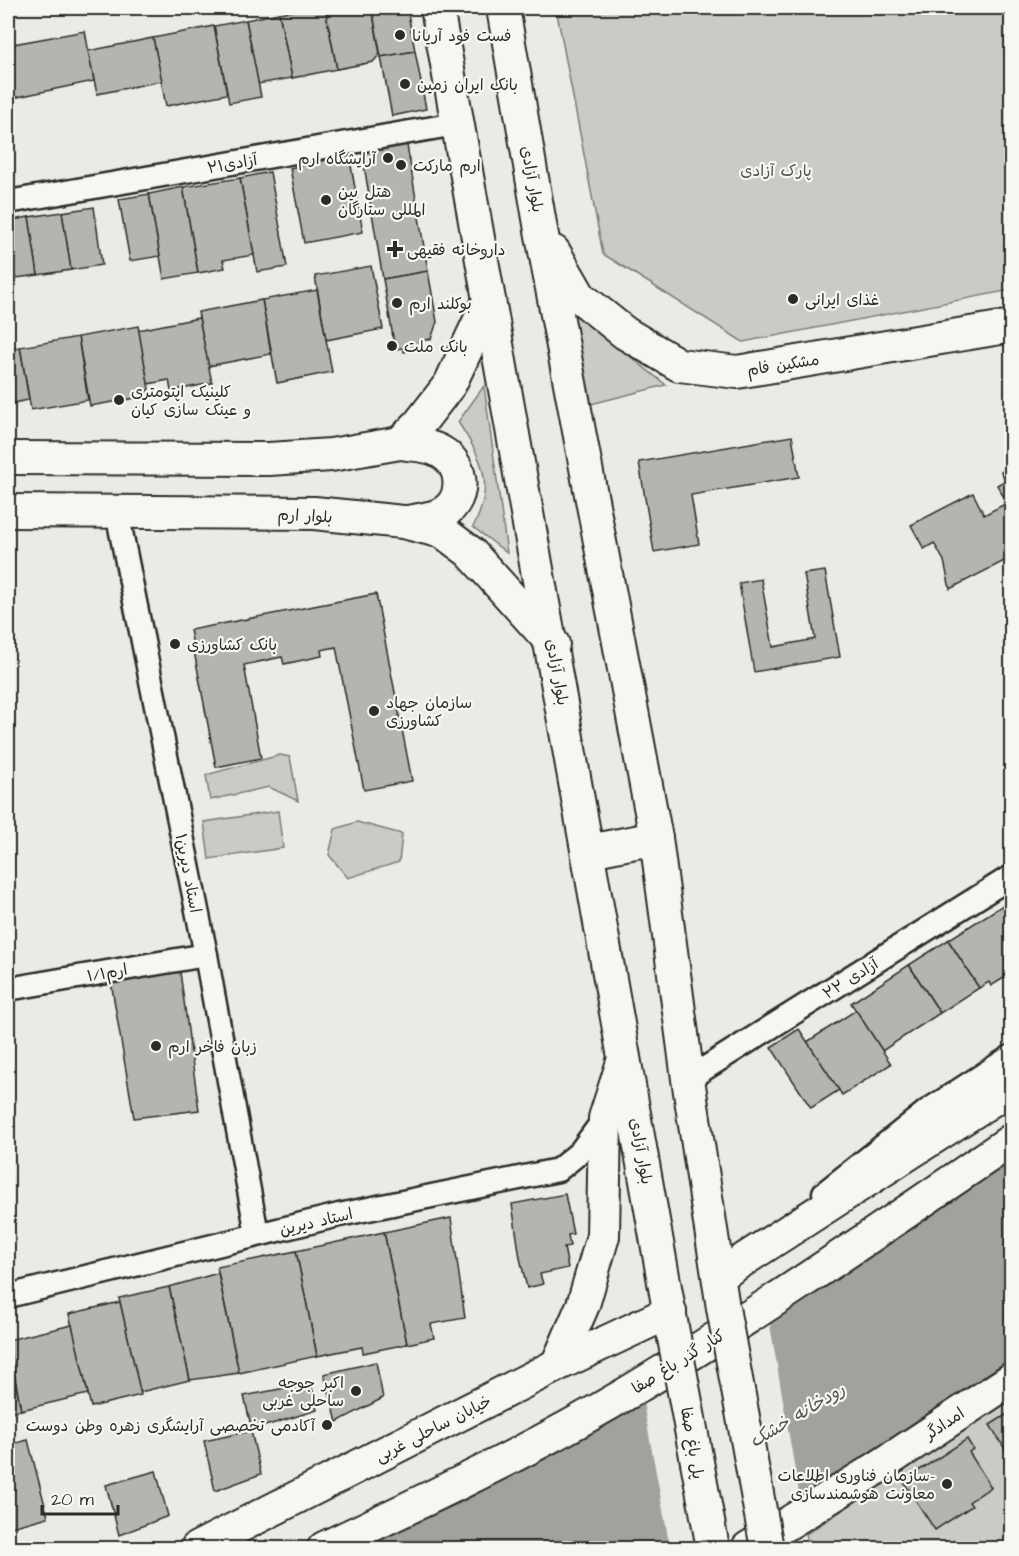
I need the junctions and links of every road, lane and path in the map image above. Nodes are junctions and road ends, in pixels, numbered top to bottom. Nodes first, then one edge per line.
1 (437, 8) edge
2 (503, 8) edge
3 (456, 124) junction
4 (8, 202) edge
5 (541, 230) junction
6 (489, 301) junction
7 (1011, 326) edge
8 (400, 443) junction
9 (8, 458) edge
10 (8, 511) edge
11 (117, 512) junction
12 (403, 522) junction
13 (553, 644) junction
14 (656, 838) junction
15 (589, 851) junction
16 (1011, 876) edge
17 (206, 955) junction
18 (8, 989) edge
19 (1011, 1056) edge
20 (623, 1062) junction
21 (688, 1079) junction
22 (1011, 1087) edge
23 (605, 1118) junction
24 (1011, 1140) edge
25 (257, 1234) junction
26 (720, 1275) junction
27 (8, 1296) edge
28 (672, 1325) junction
29 (557, 1365) junction
30 (1011, 1378) edge
31 (197, 1548) edge
32 (324, 1548) edge
33 (713, 1548) edge
34 (747, 1548) edge
35 (767, 1548) edge

1 - 3 main road, بلوار آزادی
2 - 5 main road, بلوار آزادی
3 - 4 street, آزادی۲۱
3 - 6 main road, بلوار آزادی
5 - 7 main road, مشکین فام
5 - 14 main road, بلوار آزادی
6 - 8 main road
6 - 13 main road, بلوار آزادی
8 - 9 main road
8 - 12 main road
10 - 11 main road, بلوار ارم
11 - 12 main road, بلوار ارم
11 - 17 street, استاد دیرین۱
12 - 13 main road, بلوار ارم
13 - 15 main road, بلوار آزادی
14 - 15 main road
14 - 21 main road, بلوار آزادی
15 - 20 main road, بلوار آزادی
16 - 21 street, آزادی ۲۲
17 - 18 street, ۱/۱ارم
17 - 25 street, استاد دیرین۱
19 - 26 street
20 - 23 main road
20 - 28 main road, بلوار آزادی
21 - 26 main road, بلوار آزادی
22 - 26 main road
23 - 25 street, استاد دیرین
23 - 29 main road
24 - 32 main road, کنار گذر باغ صفا
25 - 27 street, استاد دیرین
26 - 35 main road, بلوار آزادی, bridge
28 - 29 main road, خیابان ساحلی غربی
28 - 33 main road, پل باغ صفا, bridge
29 - 31 main road, خیابان ساحلی غربی
30 - 34 main road, امدادگر

